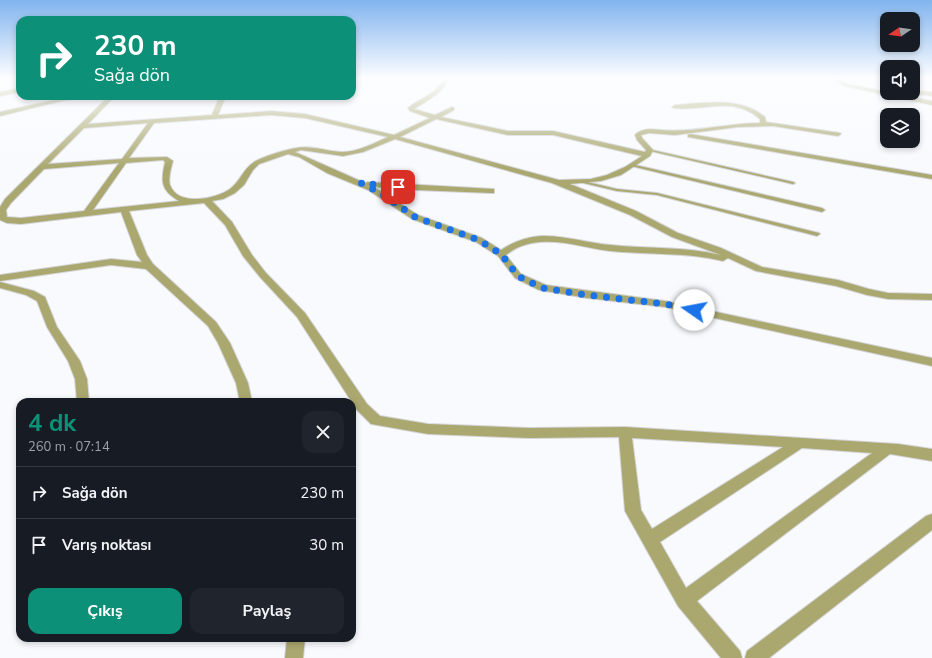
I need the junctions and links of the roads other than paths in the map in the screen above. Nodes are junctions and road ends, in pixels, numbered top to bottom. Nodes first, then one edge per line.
1 (31, 108) edge
2 (100, 108) edge
3 (218, 108) edge
4 (412, 108) edge
5 (741, 108) edge
6 (452, 109) dead end
7 (1, 115) edge
8 (437, 117) junction
9 (214, 118) junction
10 (152, 122) junction
11 (762, 124) junction
12 (81, 126) junction
13 (675, 133) junction
14 (838, 134) dead end
15 (395, 137) junction
16 (288, 152) junction
17 (649, 153) junction
18 (125, 160) junction
19 (633, 165) junction
20 (41, 167) junction
21 (932, 177) edge
22 (555, 181) junction
23 (581, 181) junction
24 (361, 183) junction
25 (793, 183) dead end
26 (491, 191) dead end
27 (206, 200) junction
28 (187, 202) junction
29 (124, 210) junction
30 (822, 210) dead end
31 (86, 214) junction
32 (817, 234) dead end
33 (501, 254) junction
34 (742, 262) junction
35 (149, 266) junction
36 (0, 278) edge
37 (0, 285) edge
38 (932, 297) edge
39 (932, 362) edge
40 (83, 398) edge
41 (245, 398) edge
42 (625, 432) junction
43 (800, 443) junction
44 (887, 449) junction
45 (932, 455) edge
46 (932, 521) edge
47 (649, 540) junction
48 (684, 600) junction
49 (296, 642) edge
50 (294, 658) edge
51 (733, 658) edge
52 (754, 658) edge

1 - 7 street
2 - 12 street
3 - 9 street
4 - 8 street
5 - 11 street
6 - 8 street
8 - 15 street
8 - 17 street
9 - 10 street
9 - 15 street
10 - 12 street
10 - 18 street
11 - 13 street
11 - 14 street
12 - 20 street
13 - 17 street
13 - 21 street
15 - 16 street
15 - 22 street
16 - 24 street
16 - 27 street
17 - 19 street
17 - 25 lane
18 - 20 street
18 - 28 street
18 - 31 street
19 - 23 street
19 - 30 lane
20 - 31 street
22 - 23 street
22 - 34 street
23 - 32 lane
24 - 26 street
24 - 33 street
27 - 28 street
27 - 42 street
28 - 29 street
29 - 31 street
29 - 35 street
33 - 34 street
33 - 39 street
34 - 38 street
35 - 36 street
35 - 41 street
37 - 40 street
42 - 43 street
42 - 47 street
43 - 44 street
43 - 47 street
44 - 45 street
44 - 48 street
46 - 52 street
47 - 48 street
48 - 51 street
49 - 50 street

